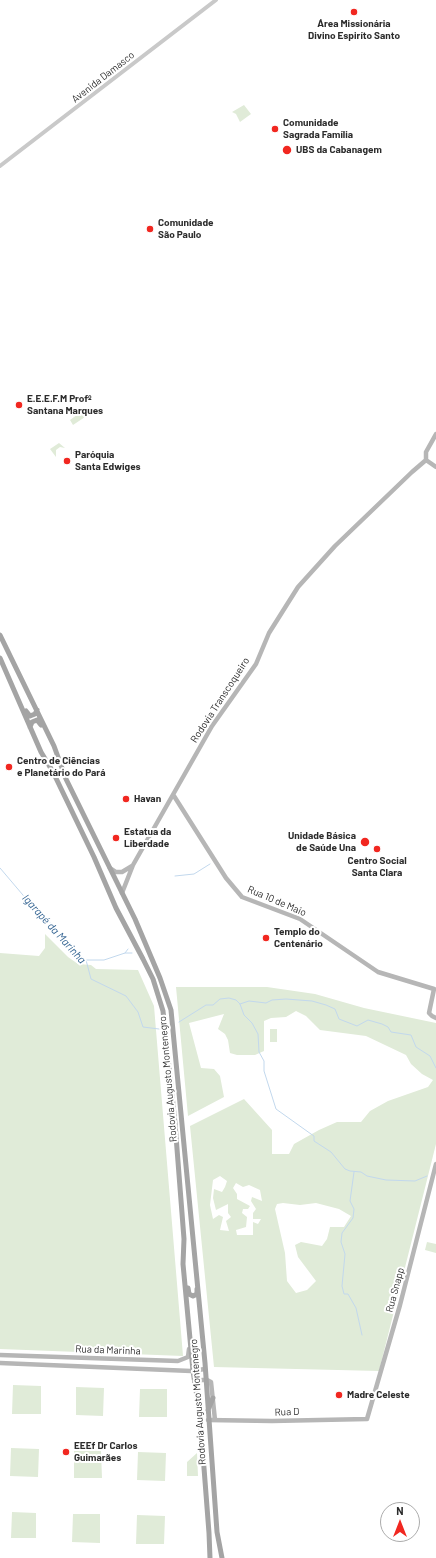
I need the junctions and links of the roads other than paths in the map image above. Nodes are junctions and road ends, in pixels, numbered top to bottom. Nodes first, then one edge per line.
1 (216, 0) edge
2 (0, 166) edge
3 (436, 434) edge
4 (426, 460) junction
5 (436, 467) edge
6 (0, 635) edge
7 (0, 658) edge
8 (13, 688) junction
9 (37, 710) junction
10 (30, 727) junction
11 (54, 746) junction
12 (174, 796) junction
13 (133, 865) junction
14 (108, 867) junction
15 (122, 892) junction
16 (436, 1018) edge
17 (436, 1164) edge
18 (184, 1264) junction
19 (196, 1264) junction
20 (190, 1331) junction
21 (0, 1355) edge
22 (27, 1356) junction
23 (1, 1363) edge
24 (206, 1369) junction
25 (193, 1371) junction
26 (205, 1380) junction
27 (196, 1385) junction
28 (213, 1398) junction
29 (208, 1411) junction
30 (367, 1419) joint
31 (208, 1420) junction
32 (215, 1420) junction
33 (210, 1558) edge
34 (222, 1558) edge

1 - 2 street, Avenida Damasco
3 - 4 main road
4 - 5 main road
4 - 12 main road, Rodovia Transcoqueiro
6 - 9 main road, Rodovia Augusto Montenegro
7 - 8 main road, Rodovia Augusto Montenegro
8 - 9 main road
8 - 10 main road, Rodovia Augusto Montenegro
9 - 11 main road, Rodovia Augusto Montenegro
10 - 11 main road
10 - 18 main road, Rodovia Augusto Montenegro
11 - 14 main road, Rodovia Augusto Montenegro
12 - 13 main road, Rodovia Transcoqueiro
12 - 16 main road, Rua 10 de Maio
13 - 14 main road
13 - 15 main road, Rodovia Transcoqueiro
14 - 15 main road, Rodovia Augusto Montenegro
15 - 19 main road, Rodovia Augusto Montenegro
17 - 30 main road, Rua Snapp
18 - 19 main road
18 - 20 main road, Rodovia Augusto Montenegro
19 - 24 main road, Rodovia Augusto Montenegro
20 - 22 main road, Rua da Marinha
20 - 25 main road, Rodovia Augusto Montenegro
21 - 22 main road, Rua da Marinha
22 - 23 main road
23 - 25 main road, Rua da Marinha
24 - 25 main road, Rua da Marinha
24 - 26 main road, Rodovia Augusto Montenegro
25 - 27 main road, Rodovia Augusto Montenegro
26 - 27 main road
26 - 28 main road
26 - 29 main road, Rodovia Augusto Montenegro
27 - 33 main road, Rodovia Augusto Montenegro
28 - 29 main road
28 - 32 main road
29 - 31 main road, Rodovia Augusto Montenegro
30 - 32 main road, Rua D
31 - 32 main road, Rua D
31 - 34 main road, Rodovia Augusto Montenegro

